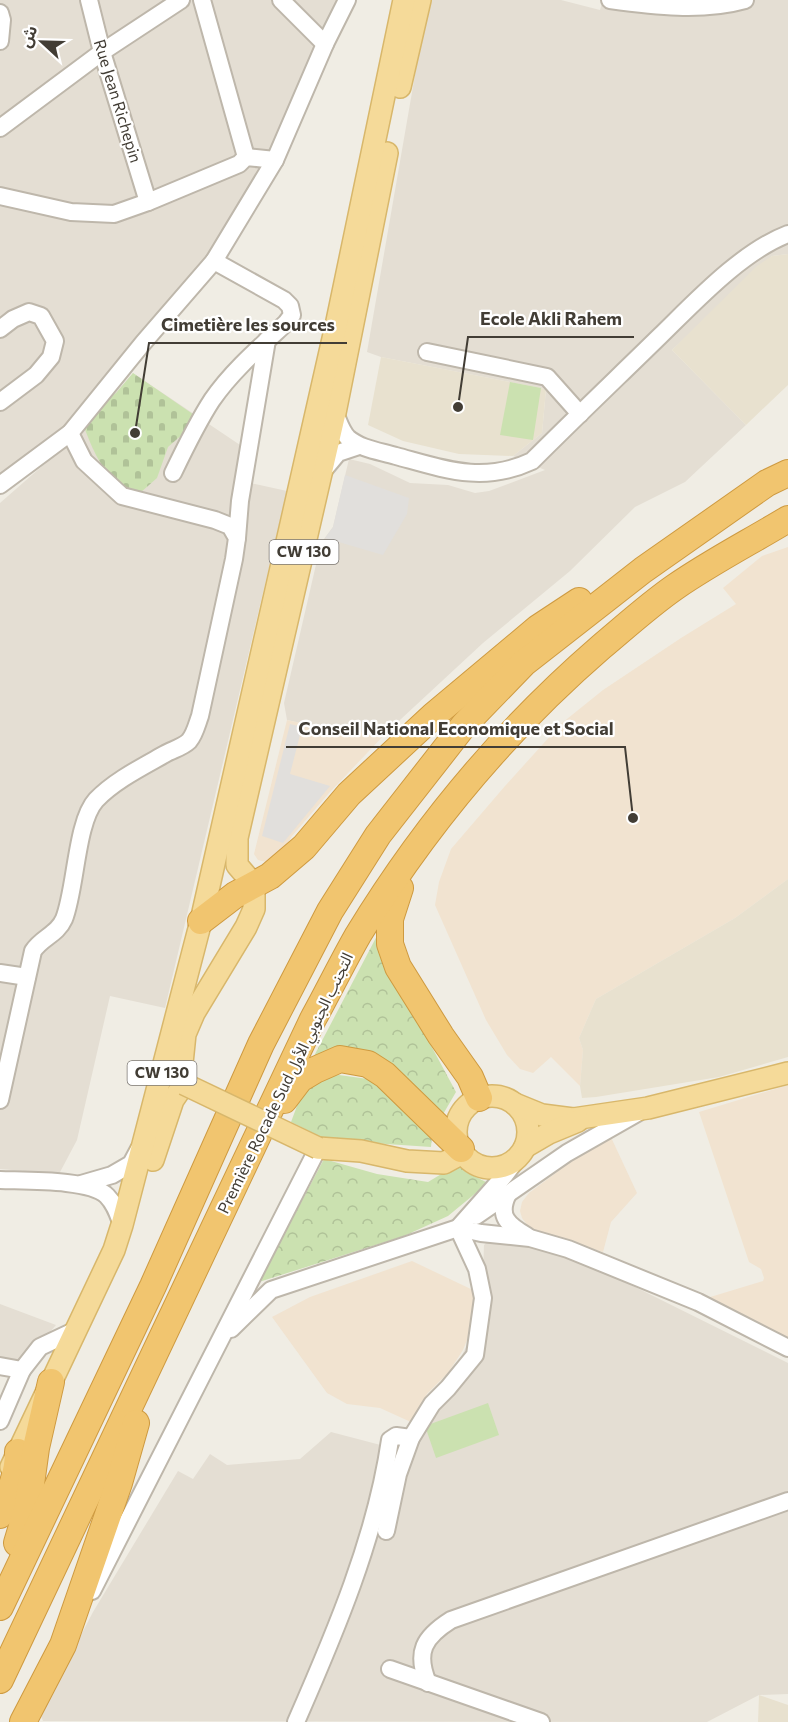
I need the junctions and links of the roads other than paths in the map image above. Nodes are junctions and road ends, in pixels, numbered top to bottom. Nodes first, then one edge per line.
1 (89, 0) edge
2 (181, 0) edge
3 (202, 0) edge
4 (281, 0) edge
5 (347, 0) edge
6 (404, 0) edge
7 (420, 0) edge
8 (610, 0) edge
9 (745, 0) edge
10 (0, 13) edge
11 (0, 41) edge
12 (325, 44) junction
13 (102, 52) junction
14 (0, 128) edge
15 (246, 157) junction
16 (275, 160) junction
17 (0, 196) edge
18 (148, 202) junction
19 (788, 234) edge
20 (214, 261) junction
21 (0, 329) edge
22 (267, 340) junction
23 (427, 352) dead end
24 (0, 402) edge
25 (335, 413) junction
26 (580, 414) junction
27 (70, 433) junction
28 (359, 446) junction
29 (323, 471) junction
30 (173, 473) dead end
31 (778, 478) edge
32 (0, 485) edge
33 (788, 519) edge
34 (788, 536) edge
35 (237, 538) junction
36 (725, 555) junction
37 (410, 856) junction
38 (254, 885) junction
39 (201, 921) junction
40 (0, 973) edge
41 (27, 977) junction
42 (788, 1073) edge
43 (184, 1084) junction
44 (479, 1098) junction
45 (0, 1100) edge
46 (514, 1104) junction
47 (604, 1123) junction
48 (145, 1137) junction
49 (255, 1138) junction
50 (318, 1148) junction
51 (461, 1150) junction
52 (523, 1151) junction
53 (0, 1180) edge
54 (81, 1184) junction
55 (508, 1194) junction
56 (122, 1225) junction
57 (458, 1228) junction
58 (530, 1238) junction
59 (114, 1250) junction
60 (76, 1330) junction
61 (222, 1338) junction
62 (788, 1348) edge
63 (155, 1356) junction
64 (0, 1365) edge
65 (22, 1370) junction
66 (51, 1382) junction
67 (0, 1421) edge
68 (411, 1438) junction
69 (18, 1452) junction
70 (0, 1493) edge
71 (788, 1501) edge
72 (0, 1515) edge
73 (386, 1531) dead end
74 (0, 1588) edge
75 (0, 1607) edge
76 (63, 1645) junction
77 (390, 1669) dead end
78 (0, 1680) edge
79 (428, 1683) junction
80 (27, 1718) edge
81 (296, 1722) edge
82 (541, 1722) edge

1 - 13 street, Rue Jean Richepin
2 - 13 street
3 - 15 street
4 - 12 street
5 - 12 street
6 - 39 main road, CW 130
7 - 25 main road, CW 130
8 - 9 street
10 - 11 street
12 - 16 street
13 - 14 street
13 - 18 street, Rue Jean Richepin
15 - 16 street
15 - 18 street
16 - 20 street
17 - 18 street
19 - 26 street
20 - 22 street
20 - 27 street
21 - 24 street
22 - 30 street
22 - 35 street
23 - 26 street
25 - 28 street
25 - 29 main road, CW 130
26 - 28 street
27 - 32 street
27 - 35 street
28 - 29 street
29 - 38 main road, CW 130
31 - 38 highway
31 - 75 highway, Première Rocade Sud التجنب الجنوبي الأول
33 - 36 highway, Première Rocade Sud التجنب الجنوبي الأول
34 - 36 highway
35 - 41 street
36 - 37 highway, Première Rocade Sud التجنب الجنوبي الأول
37 - 44 highway
37 - 49 highway, Première Rocade Sud التجنب الجنوبي الأول
38 - 39 highway
38 - 43 main road, CW 130
39 - 48 main road, CW 130
40 - 41 street
41 - 45 street
42 - 47 main road
43 - 50 main road, bridge
43 - 59 main road
44 - 46 main road
44 - 51 main road
46 - 47 main road
46 - 52 main road
47 - 52 main road
47 - 55 street
48 - 54 street
48 - 56 main road, CW 130
49 - 51 highway
49 - 63 highway, Première Rocade Sud التجنب الجنوبي الأول
50 - 51 main road
50 - 61 street
51 - 52 main road
52 - 57 street
53 - 54 street
54 - 56 street
55 - 57 street
55 - 58 street
56 - 59 main road
57 - 58 street
57 - 61 street
57 - 68 street
58 - 62 street
59 - 60 main road
60 - 65 street
60 - 66 main road
61 - 76 street
63 - 76 highway
63 - 78 highway, Première Rocade Sud التجنب الجنوبي الأول
64 - 65 street
65 - 67 street
66 - 69 main road
66 - 74 highway
68 - 73 street
68 - 81 street
69 - 70 main road
69 - 72 highway
71 - 79 street
76 - 80 highway
77 - 79 street
79 - 82 street

